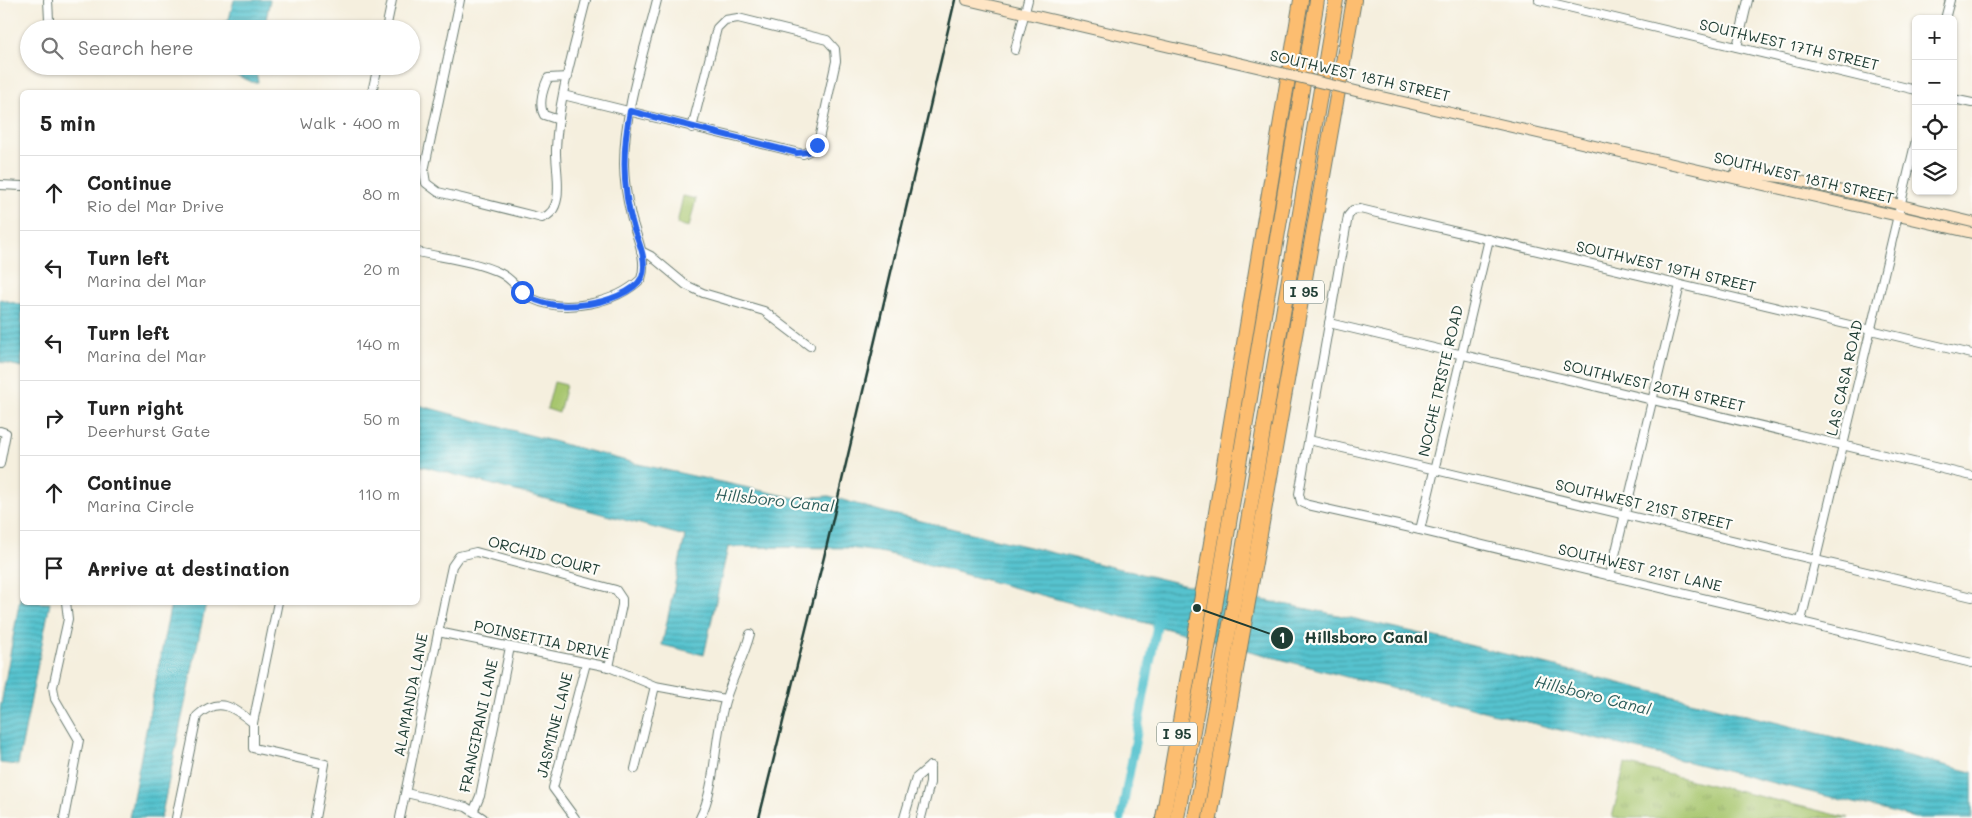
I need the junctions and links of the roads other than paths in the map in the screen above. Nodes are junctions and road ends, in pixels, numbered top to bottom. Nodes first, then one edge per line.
1 (48, 0) edge
2 (392, 0) edge
3 (460, 0) edge
4 (586, 0) edge
5 (657, 0) edge
6 (967, 0) edge
7 (992, 0) edge
8 (1028, 0) edge
9 (1301, 0) edge
10 (1317, 0) edge
11 (1336, 0) edge
12 (1354, 0) edge
13 (1748, 0) edge
14 (1950, 0) edge
15 (1544, 1) edge
16 (1025, 12) junction
17 (1946, 15) edge
18 (49, 20) dead end
19 (388, 20) edge
20 (1737, 47) junction
21 (1015, 50) dead end
22 (376, 75) edge
23 (568, 77) junction
24 (1912, 89) edge
25 (372, 90) edge
26 (564, 95) junction
27 (1957, 100) edge
28 (1972, 103) edge
29 (630, 111) junction
30 (559, 120) junction
31 (692, 128) junction
32 (1914, 150) edge
33 (1688, 166) junction
34 (0, 185) edge
35 (20, 186) edge
36 (1900, 205) junction
37 (1897, 216) junction
38 (1972, 222) edge
39 (1972, 233) edge
40 (1489, 239) junction
41 (641, 251) junction
42 (420, 253) edge
43 (1680, 284) junction
44 (1329, 323) junction
45 (1871, 330) junction
46 (810, 346) dead end
47 (1462, 354) junction
48 (1972, 354) edge
49 (1652, 400) junction
50 (3, 432) edge
51 (1309, 440) junction
52 (1843, 445) junction
53 (0, 464) edge
54 (1434, 469) junction
55 (1972, 476) edge
56 (1625, 515) junction
57 (1420, 530) junction
58 (464, 553) joint
59 (1816, 560) junction
60 (1610, 576) junction
61 (1972, 597) edge
62 (66, 605) edge
63 (277, 605) edge
64 (1801, 621) junction
65 (438, 632) junction
66 (750, 634) dead end
67 (510, 647) junction
68 (586, 663) junction
69 (1972, 663) edge
70 (609, 667) junction
71 (655, 686) junction
72 (725, 699) junction
73 (253, 723) junction
74 (634, 769) dead end
75 (406, 793) junction
76 (474, 810) junction
77 (64, 818) edge
78 (176, 818) edge
79 (315, 818) edge
80 (400, 818) edge
81 (483, 818) edge
82 (574, 818) edge
83 (700, 818) edge
84 (904, 818) edge
85 (921, 818) edge
86 (1162, 818) edge
87 (1177, 818) edge
88 (1195, 818) edge
89 (1210, 818) edge

1 - 18 street
2 - 19 street
3 - 30 street
4 - 23 street
5 - 29 street
6 - 16 main road, SOUTHWEST 18TH STREET
7 - 16 main road, SOUTHWEST 18TH STREET
8 - 16 street
9 - 86 highway, I 95
10 - 87 highway
11 - 88 highway
12 - 89 highway, I 95
13 - 20 street
14 - 17 street
15 - 20 street, SOUTHWEST 17TH STREET
16 - 21 street
16 - 33 main road, SOUTHWEST 18TH STREET, bridge
20 - 24 street, SOUTHWEST 17TH STREET
22 - 25 street
23 - 26 street
23 - 30 street
26 - 29 street
26 - 30 street
27 - 28 street
29 - 31 street
29 - 41 street
31 - 31 street
32 - 36 street, LAS CASA ROAD
33 - 36 main road, SOUTHWEST 18TH STREET
33 - 37 main road, SOUTHWEST 18TH STREET
34 - 35 street
36 - 37 street, LAS CASA ROAD
36 - 38 main road, SOUTHWEST 18TH STREET
37 - 39 main road, SOUTHWEST 18TH STREET
37 - 45 street, LAS CASA ROAD
40 - 43 street, SOUTHWEST 19TH STREET
40 - 44 street, SOUTHWEST 19TH STREET
40 - 47 street, NOCHE TRISTE ROAD
41 - 42 street
41 - 46 street
43 - 45 street, SOUTHWEST 19TH STREET
43 - 49 street
44 - 47 street, SOUTHWEST 20TH STREET
44 - 51 street
45 - 48 street, SOUTHWEST 19TH STREET
45 - 52 street, LAS CASA ROAD
47 - 49 street, SOUTHWEST 20TH STREET
47 - 54 street, NOCHE TRISTE ROAD
49 - 52 street, SOUTHWEST 20TH STREET
49 - 56 street
50 - 53 street
51 - 54 street, SOUTHWEST 21ST STREET
51 - 57 street, SOUTHWEST 21ST LANE
52 - 55 street, SOUTHWEST 20TH STREET
52 - 59 street, LAS CASA ROAD
54 - 56 street, SOUTHWEST 21ST STREET
54 - 57 street, NOCHE TRISTE ROAD
56 - 59 street, SOUTHWEST 21ST STREET
56 - 60 street
57 - 60 street, SOUTHWEST 21ST LANE
58 - 65 street, ALAMANDA LANE
58 - 70 street, ORCHID COURT
59 - 61 street, SOUTHWEST 21ST STREET
59 - 64 street, LAS CASA ROAD
60 - 64 street, SOUTHWEST 21ST LANE
62 - 77 street
63 - 73 street
64 - 69 street, SOUTHWEST 21ST LANE
65 - 67 street, POINSETTIA DRIVE
65 - 75 street, ALAMANDA LANE
66 - 72 street
67 - 68 street, POINSETTIA DRIVE
67 - 76 street, FRANGIPANI LANE
68 - 70 street, POINSETTIA DRIVE
68 - 82 street, JASMINE LANE
70 - 71 street, POINSETTIA DRIVE
71 - 72 street, POINSETTIA DRIVE
71 - 74 street
72 - 83 street
73 - 78 street
73 - 79 street
75 - 76 street
75 - 80 street, ALAMANDA LANE
76 - 81 street
84 - 85 street

